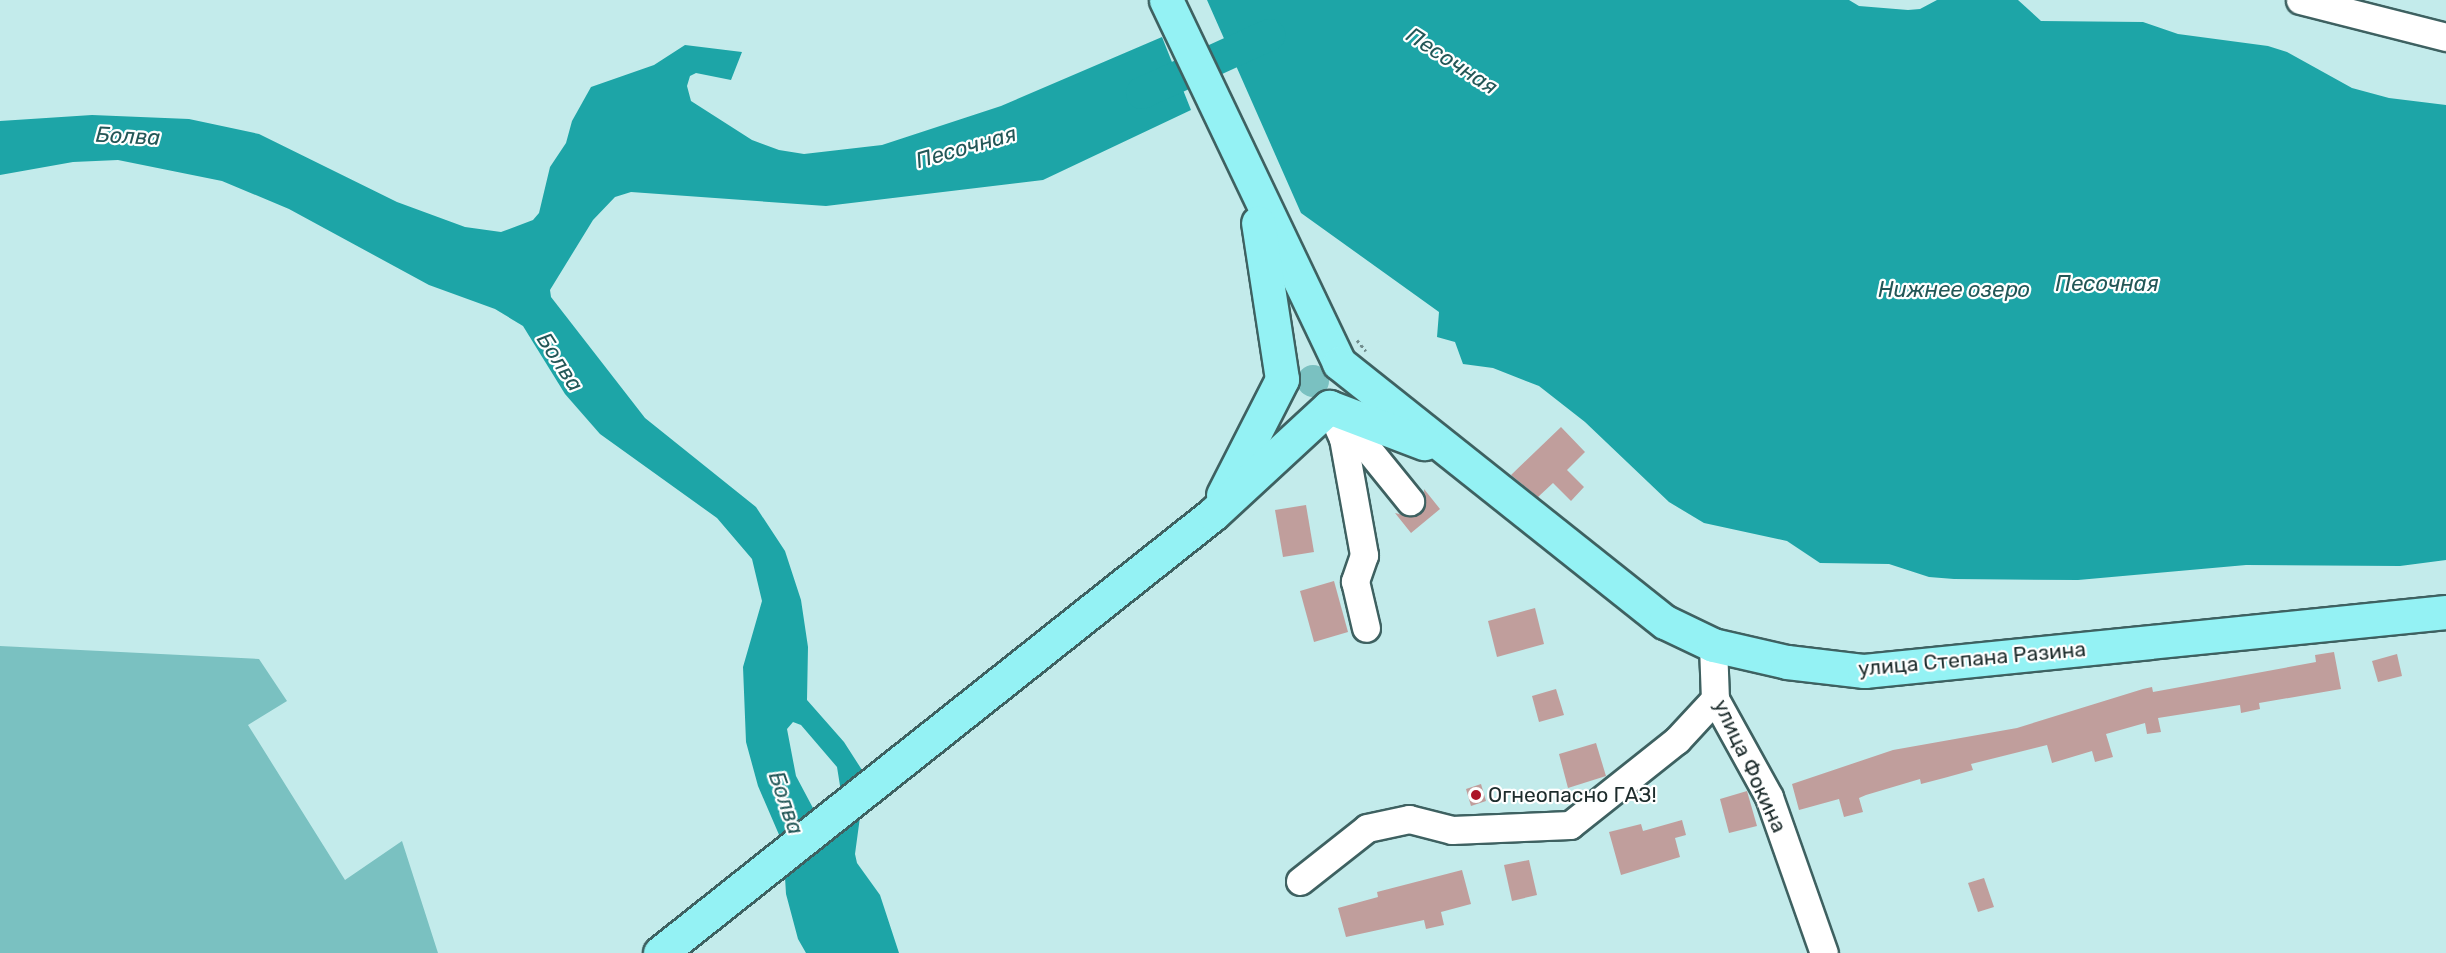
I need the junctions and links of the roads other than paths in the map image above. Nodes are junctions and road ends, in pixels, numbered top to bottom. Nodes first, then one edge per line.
1 (2300, 0) edge
2 (1171, 12) edge
3 (2446, 37) edge
4 (1254, 191) junction
5 (1339, 363) junction
6 (1282, 379) junction
7 (1329, 407) junction
8 (1343, 438) junction
9 (1454, 454) junction
10 (1410, 501) dead end
11 (1213, 514) junction
12 (2446, 612) edge
13 (1366, 628) dead end
14 (1713, 645) junction
15 (1716, 699) junction
16 (1300, 881) dead end
17 (660, 953) edge
18 (1824, 953) edge

1 - 3 street
2 - 4 main road
4 - 5 main road
4 - 6 main road
5 - 6 main road
5 - 7 main road
5 - 9 main road, улица Степана Разина
6 - 7 main road
6 - 11 main road
7 - 8 street
7 - 9 main road
7 - 11 main road
8 - 10 street
8 - 13 street
9 - 14 main road, улица Степана Разина
11 - 17 main road
12 - 14 main road, улица Степана Разина
14 - 15 street, улица Фокина
15 - 16 street
15 - 18 street, улица Фокина

